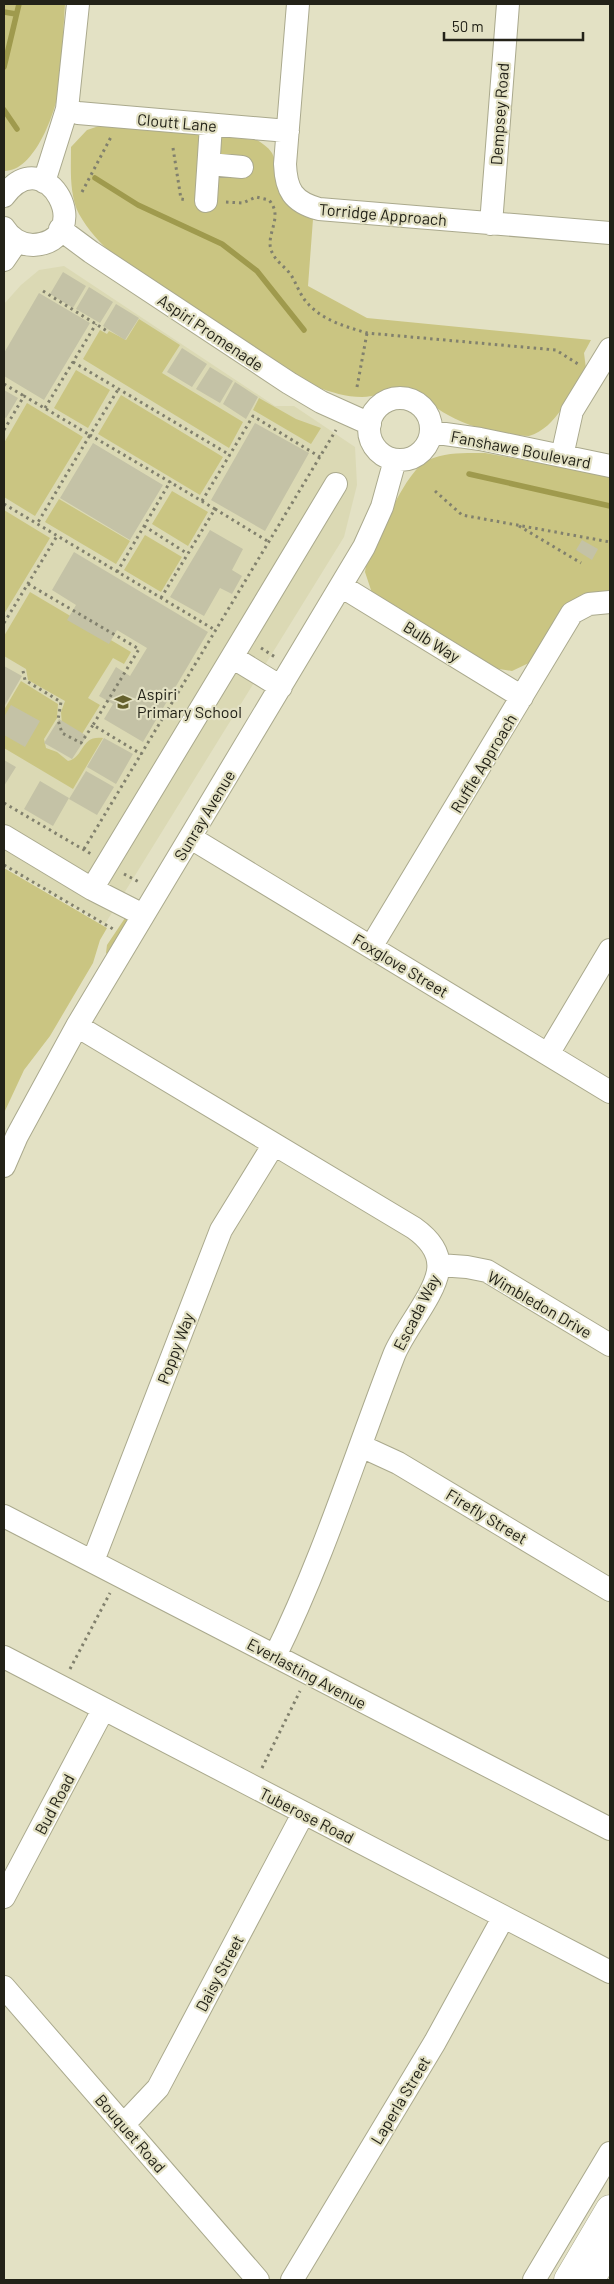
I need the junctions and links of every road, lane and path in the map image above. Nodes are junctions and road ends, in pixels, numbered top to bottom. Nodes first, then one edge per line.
1 (78, 4) edge
2 (298, 4) edge
3 (508, 4) edge
4 (67, 109) junction
5 (211, 125) junction
6 (288, 131) junction
7 (111, 137) dead end
8 (173, 148) dead end
9 (209, 164) junction
10 (242, 167) dead end
11 (44, 182) junction
12 (82, 192) dead end
13 (4, 196) edge
14 (206, 201) junction
15 (491, 224) junction
16 (60, 229) junction
17 (610, 233) edge
18 (10, 235) edge
19 (4, 260) edge
20 (43, 291) dead end
21 (96, 324) junction
22 (107, 331) dead end
23 (367, 334) junction
24 (610, 349) edge
25 (73, 362) junction
26 (579, 365) dead end
27 (4, 384) edge
28 (357, 387) dead end
29 (119, 388) junction
30 (24, 396) junction
31 (45, 408) junction
32 (5, 424) edge
33 (370, 424) junction
34 (338, 428) dead end
35 (4, 430) edge
36 (431, 432) junction
37 (90, 435) junction
38 (230, 455) junction
39 (562, 456) junction
40 (320, 457) junction
41 (395, 460) junction
42 (610, 466) edge
43 (170, 482) junction
44 (336, 484) dead end
45 (435, 491) dead end
46 (202, 501) junction
47 (4, 504) edge
48 (215, 509) junction
49 (37, 524) junction
50 (517, 524) junction
51 (144, 526) junction
52 (57, 536) junction
53 (269, 542) junction
54 (610, 542) edge
55 (188, 554) junction
56 (581, 563) dead end
57 (117, 572) junction
58 (28, 584) junction
59 (341, 586) junction
60 (161, 598) junction
61 (610, 602) edge
62 (4, 623) edge
63 (216, 630) junction
64 (232, 657) junction
65 (22, 671) dead end
66 (281, 687) junction
67 (522, 697) junction
68 (93, 725) junction
69 (141, 754) junction
70 (4, 803) edge
71 (4, 836) edge
72 (191, 838) junction
73 (84, 849) junction
74 (107, 864) junction
75 (4, 865) edge
76 (141, 883) dead end
77 (92, 888) junction
78 (143, 915) junction
79 (114, 929) dead end
80 (371, 947) junction
81 (610, 950) edge
82 (77, 1026) junction
83 (548, 1054) junction
84 (610, 1092) edge
85 (274, 1144) junction
86 (4, 1166) edge
87 (438, 1266) junction
88 (610, 1345) edge
89 (361, 1446) junction
90 (4, 1516) edge
91 (93, 1561) junction
92 (610, 1590) edge
93 (110, 1592) dead end
94 (275, 1656) junction
95 (4, 1657) edge
96 (68, 1673) dead end
97 (300, 1690) dead end
98 (103, 1710) junction
99 (260, 1772) dead end
100 (303, 1814) junction
101 (610, 1829) edge
102 (4, 1897) edge
103 (503, 1918) junction
104 (610, 1972) edge
105 (4, 1987) edge
106 (124, 2124) junction
107 (610, 2153) edge
108 (610, 2209) edge
109 (610, 2248) edge
110 (258, 2280) edge
111 (292, 2280) edge
112 (534, 2280) edge
113 (568, 2280) edge
114 (590, 2280) edge

1 - 4 street
2 - 6 street, Torridge Approach
3 - 15 street, Dempsey Road
4 - 5 street, Cloutt Lane
4 - 11 street
5 - 6 street, Cloutt Lane
5 - 9 street
6 - 15 street, Torridge Approach
7 - 12 path
8 - 14 path
9 - 10 street
9 - 14 street
11 - 13 street
11 - 16 street
14 - 23 path
15 - 17 street, Torridge Approach
16 - 18 street
16 - 33 street, Aspiri Promenade
18 - 19 street
20 - 21 path
21 - 22 path
21 - 25 path
23 - 26 path
23 - 28 path
24 - 39 street
25 - 29 path
25 - 31 path
27 - 30 path
29 - 37 path
29 - 38 path
30 - 31 path
30 - 32 path
31 - 37 path
32 - 35 path
33 - 36 street
33 - 41 street
34 - 40 path
36 - 39 street, Fanshawe Boulevard
36 - 41 street
37 - 43 path
37 - 49 path
38 - 40 path
38 - 46 path
39 - 42 street, Fanshawe Boulevard
40 - 53 path
41 - 59 street, Sunray Avenue
43 - 46 path
43 - 51 path
44 - 64 street
45 - 50 path
46 - 48 path
47 - 49 path
48 - 53 path
48 - 55 path
49 - 52 path
50 - 54 path
50 - 56 path
51 - 55 path
51 - 57 path
52 - 57 path
52 - 58 path
53 - 63 path
55 - 60 path
57 - 60 path
58 - 62 path
58 - 68 path
59 - 66 street, Sunray Avenue
59 - 67 street, Bulb Way
60 - 63 path
61 - 67 street, Ruffle Approach
63 - 69 path
64 - 66 street
64 - 74 street
65 - 68 path
66 - 72 street, Sunray Avenue
67 - 80 street, Ruffle Approach
68 - 69 path
69 - 73 path
70 - 73 path
71 - 77 street
72 - 78 street, Sunray Avenue
72 - 80 street, Foxglove Street
73 - 74 path
74 - 76 path
74 - 77 street
75 - 79 path
77 - 78 street
78 - 82 street, Sunray Avenue
80 - 83 street, Foxglove Street
81 - 83 street
82 - 85 street, Escada Way
82 - 86 street, Sunray Avenue
83 - 84 street, Foxglove Street
85 - 87 street, Escada Way
85 - 91 street, Poppy Way
87 - 88 street, Wimbledon Drive
87 - 89 street, Escada Way
89 - 92 street, Firefly Street
89 - 94 street, Escada Way
90 - 91 street, Everlasting Avenue
91 - 94 street, Everlasting Avenue
93 - 96 path
94 - 101 street, Everlasting Avenue
95 - 98 street, Tuberose Road
97 - 99 path
98 - 100 street, Tuberose Road
98 - 102 street, Bud Road
100 - 103 street, Tuberose Road
100 - 106 street, Daisy Street
103 - 104 street, Tuberose Road
103 - 111 street, Laperla Street
105 - 106 street, Bouquet Road
106 - 110 street, Bouquet Road
107 - 112 street
108 - 113 main road
109 - 114 main road

